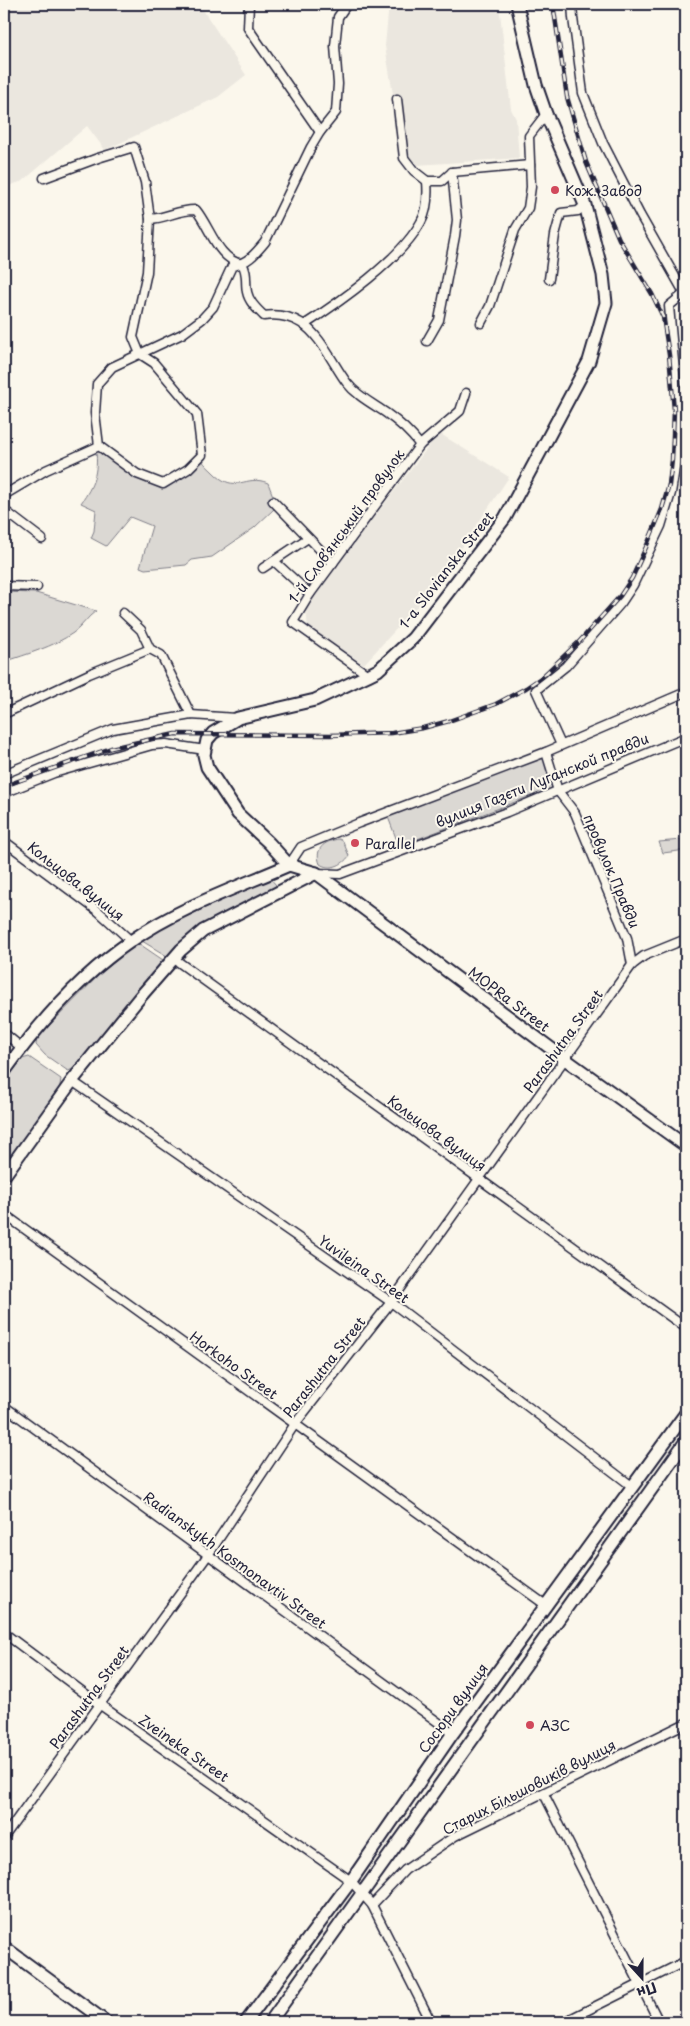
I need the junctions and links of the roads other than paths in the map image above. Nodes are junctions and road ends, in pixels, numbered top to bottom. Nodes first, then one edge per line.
1 (249, 4) edge
2 (347, 4) edge
3 (518, 4) edge
4 (572, 4) edge
5 (397, 99) dead end
6 (546, 114) junction
7 (320, 132) junction
8 (530, 165) junction
9 (452, 172) junction
10 (44, 178) dead end
11 (427, 181) junction
12 (585, 205) junction
13 (150, 219) junction
14 (242, 264) junction
15 (549, 279) dead end
16 (686, 293) edge
17 (481, 323) dead end
18 (304, 326) junction
19 (427, 341) dead end
20 (140, 354) junction
21 (466, 393) dead end
22 (420, 444) junction
23 (99, 446) junction
24 (4, 495) edge
25 (273, 501) dead end
26 (4, 510) edge
27 (308, 538) junction
28 (42, 539) dead end
29 (274, 561) junction
30 (332, 563) junction
31 (263, 568) dead end
32 (4, 586) edge
33 (37, 587) dead end
34 (310, 594) junction
35 (123, 613) dead end
36 (150, 649) junction
37 (368, 675) junction
38 (686, 692) edge
39 (4, 714) edge
40 (192, 715) junction
41 (238, 718) junction
42 (686, 738) edge
43 (561, 745) junction
44 (205, 750) junction
45 (546, 752) junction
46 (4, 774) edge
47 (558, 791) junction
48 (4, 794) edge
49 (4, 841) edge
50 (289, 865) junction
51 (316, 873) junction
52 (686, 939) edge
53 (132, 940) junction
54 (173, 958) junction
55 (632, 965) junction
56 (4, 1033) edge
57 (22, 1048) junction
58 (565, 1059) junction
59 (4, 1072) edge
60 (72, 1082) junction
61 (686, 1146) edge
62 (4, 1176) edge
63 (479, 1179) junction
64 (4, 1214) edge
65 (391, 1302) junction
66 (686, 1328) edge
67 (4, 1406) edge
68 (686, 1413) edge
69 (295, 1424) junction
70 (686, 1440) edge
71 (634, 1487) junction
72 (208, 1555) junction
73 (547, 1606) junction
74 (4, 1633) edge
75 (99, 1704) junction
76 (686, 1723) edge
77 (453, 1733) junction
78 (544, 1794) junction
79 (4, 1836) edge
80 (351, 1881) junction
81 (362, 1893) junction
82 (372, 1905) junction
83 (4, 1947) edge
84 (686, 1962) edge
85 (640, 1984) junction
86 (106, 2022) edge
87 (246, 2022) edge
88 (270, 2022) edge
89 (431, 2022) edge
90 (564, 2022) edge
91 (659, 2022) edge

1 - 7 street
2 - 7 street
3 - 6 street, 1-a Slovianska Street
4 - 16 street
5 - 11 street
6 - 8 street
6 - 12 street, 1-a Slovianska Street
7 - 14 street
8 - 9 street
8 - 17 street
9 - 11 street
9 - 19 street
10 - 13 street
11 - 18 street
12 - 15 street
12 - 37 street, 1-a Slovianska Street
13 - 14 street
13 - 20 street
14 - 18 street
14 - 20 street
16 - 43 street
18 - 22 street
20 - 23 street
20 - 23 street
21 - 22 street, 1-й Слов’янський провулок
22 - 30 street, 1-й Слов’янський провулок
23 - 24 street
25 - 27 street
26 - 28 street
27 - 29 street
27 - 30 street
29 - 31 street
29 - 34 street
30 - 34 street, 1-й Слов’янський провулок
32 - 33 street
34 - 37 street, 1-й Слов’янський провулок
35 - 36 street
36 - 39 street
36 - 40 street
37 - 41 street, 1-a Slovianska Street
38 - 43 street, вулиця Газєти Луганской правди
40 - 41 street, 1-a Slovianska Street
40 - 46 street, 1-a Slovianska Street
41 - 44 street
42 - 47 street, вулиця Газєти Луганской правди
43 - 45 street, вулиця Газєти Луганской правди
44 - 48 street
44 - 50 street
45 - 47 street
45 - 50 street, вулиця Газєти Луганской правди
47 - 51 street, вулиця Газєти Луганской правди
47 - 55 street, провулок Правди
49 - 53 street, Кольцова вулиця
50 - 51 street
50 - 53 street, вулиця Газєти Луганской правди
51 - 54 street, вулиця Газєти Луганской правди
51 - 58 street, MOPRa Street
52 - 55 street, Parashutna Street
53 - 57 street, вулиця Газєти Луганской правди
54 - 60 street, вулиця Газєти Луганской правди
54 - 63 street, Кольцова вулиця
55 - 58 street, Parashutna Street
56 - 57 street
57 - 59 street, вулиця Газєти Луганской правди
58 - 61 street, MOPRa Street
58 - 63 street, Parashutna Street
60 - 62 street, вулиця Газєти Луганской правди
60 - 65 street, Yuvileina Street
63 - 65 street, Parashutna Street
63 - 66 street, Кольцова вулиця
64 - 69 street, Horkoho Street
65 - 69 street, Parashutna Street
65 - 71 street, Yuvileina Street
67 - 72 street, Radianskykh Kosmonavtiv Street
68 - 71 street, Сосюри вулиця
69 - 72 street, Parashutna Street
69 - 73 street, Horkoho Street
70 - 81 street
71 - 73 street, Сосюри вулиця
72 - 75 street, Parashutna Street
72 - 77 street, Radianskykh Kosmonavtiv Street
73 - 77 street, Сосюри вулиця
74 - 75 street, Zveineka Street
75 - 79 street, Parashutna Street
75 - 80 street, Zveineka Street
76 - 78 street, Старих Більшовиків вулиця
77 - 80 street, Сосюри вулиця
78 - 82 street, Старих Більшовиків вулиця
78 - 85 street
80 - 81 street
80 - 87 street, Сосюри вулиця
81 - 82 street
81 - 88 street
82 - 89 street
83 - 86 street
84 - 85 street
85 - 90 street
85 - 91 street

